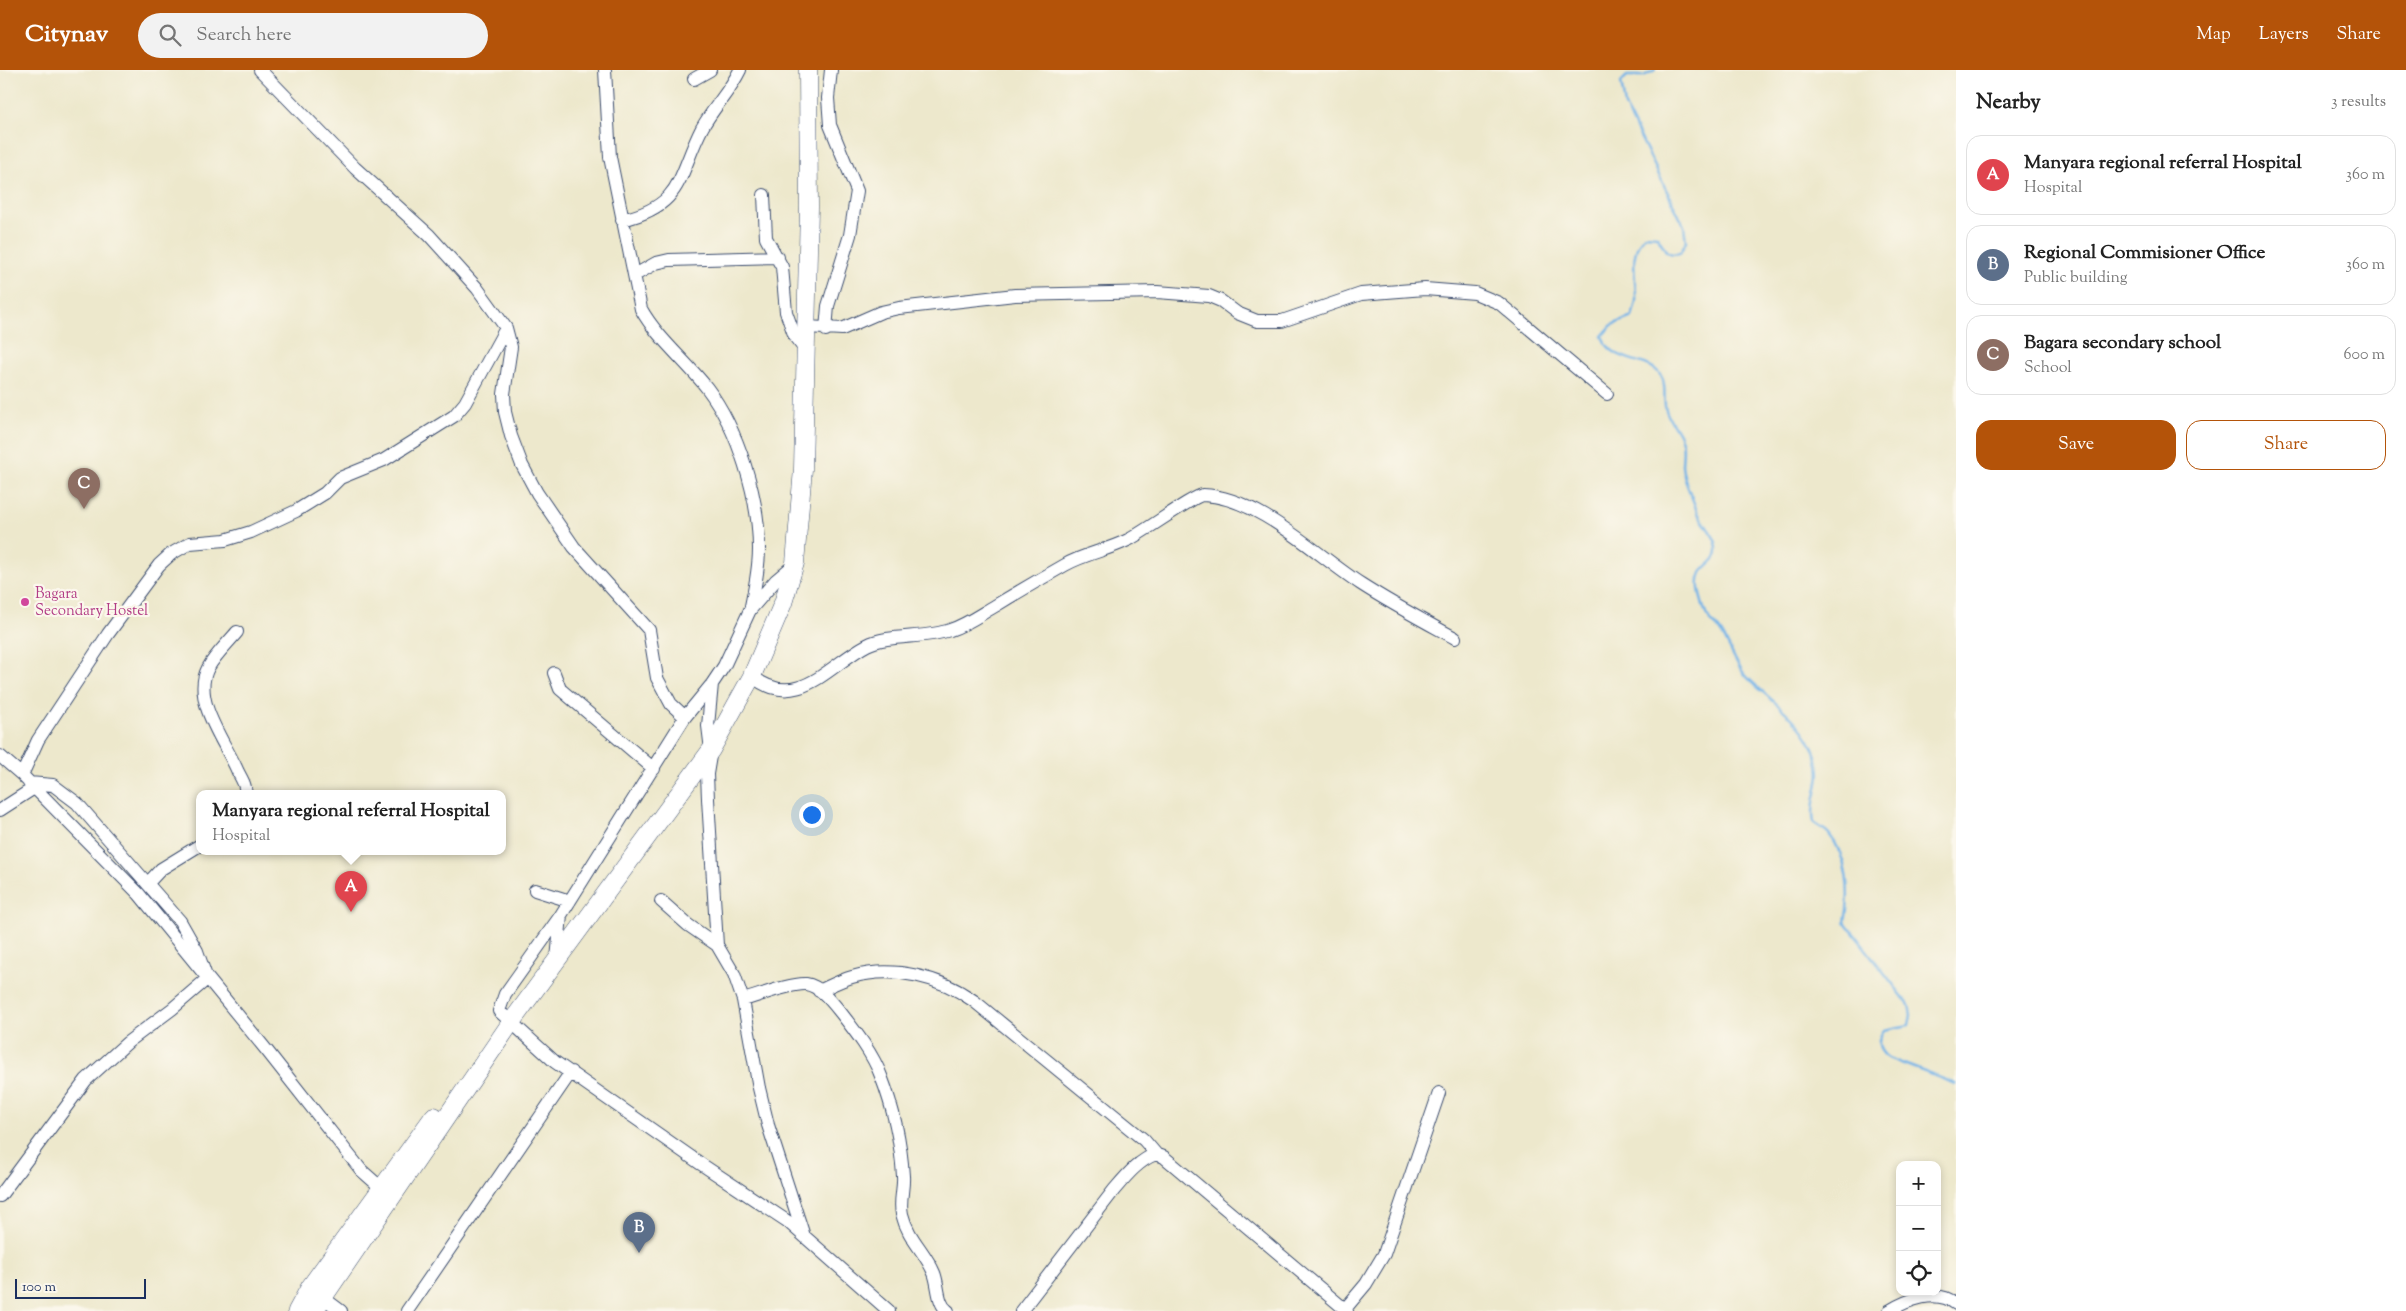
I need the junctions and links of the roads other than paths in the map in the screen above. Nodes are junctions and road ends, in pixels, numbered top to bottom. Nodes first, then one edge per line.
1 (260, 70) edge
2 (606, 70) edge
3 (710, 70) edge
4 (740, 70) edge
5 (808, 70) edge
6 (831, 70) edge
7 (694, 79) dead end
8 (764, 195) dead end
9 (622, 220) junction
10 (778, 257) junction
11 (635, 275) junction
12 (807, 327) junction
13 (506, 328) junction
14 (826, 330) junction
15 (807, 352) junction
16 (1607, 394) dead end
17 (795, 563) junction
18 (750, 610) junction
19 (238, 632) dead end
20 (1455, 638) dead end
21 (554, 673) dead end
22 (752, 676) junction
23 (712, 684) junction
24 (685, 717) junction
25 (711, 750) junction
26 (0, 756) edge
27 (654, 769) junction
28 (28, 782) junction
29 (246, 790) edge
30 (0, 810) edge
31 (196, 847) edge
32 (148, 882) junction
33 (536, 890) dead end
34 (660, 900) dead end
35 (570, 901) junction
36 (561, 915) junction
37 (717, 945) junction
38 (557, 960) junction
39 (207, 979) junction
40 (819, 991) junction
41 (744, 1000) junction
42 (512, 1021) junction
43 (571, 1072) junction
44 (1438, 1093) dead end
45 (1156, 1154) junction
46 (387, 1193) junction
47 (0, 1196) edge
48 (804, 1237) junction
49 (310, 1287) junction
50 (319, 1304) edge
51 (1956, 1304) edge
52 (1346, 1310) edge
53 (297, 1311) edge
54 (341, 1311) edge
55 (407, 1311) edge
56 (889, 1311) edge
57 (948, 1311) edge
58 (1021, 1311) edge
59 (1889, 1311) edge

1 - 13 street
2 - 9 street
3 - 7 street
4 - 9 street
5 - 12 highway
6 - 14 street
8 - 10 street
9 - 11 street
10 - 11 street
10 - 15 street
11 - 18 street
12 - 14 street
12 - 15 highway
13 - 24 street
13 - 28 street
14 - 16 street
15 - 17 highway
17 - 18 street
17 - 22 highway
18 - 23 street
19 - 29 street
20 - 22 street
21 - 27 street
22 - 25 highway
23 - 24 street
23 - 25 street
24 - 27 street
25 - 37 street
25 - 38 highway
26 - 28 street
27 - 35 street
28 - 30 street
28 - 32 street
28 - 39 street
31 - 32 street
32 - 39 street
33 - 35 street
34 - 37 street
35 - 36 street
36 - 38 street
36 - 42 street
37 - 41 street
38 - 42 highway
39 - 46 street
39 - 47 street
40 - 41 street
40 - 45 street
40 - 57 street
41 - 48 street
42 - 43 street
42 - 46 highway
43 - 48 street
43 - 55 street
44 - 52 street
45 - 52 street
45 - 58 street
46 - 49 highway
46 - 50 highway
48 - 56 street
49 - 50 street
49 - 53 highway
50 - 54 street
51 - 59 street

